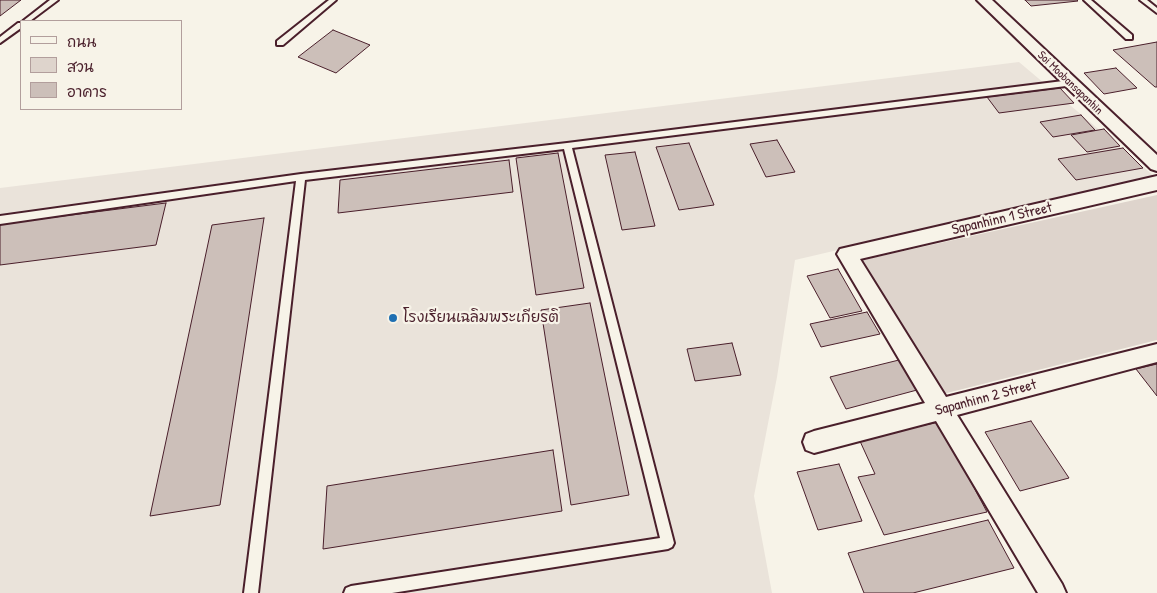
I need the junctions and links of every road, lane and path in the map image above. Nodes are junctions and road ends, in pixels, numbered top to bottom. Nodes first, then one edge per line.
1 (54, 0) edge
2 (333, 0) edge
3 (984, 0) edge
4 (1087, 0) edge
5 (1143, 0) edge
6 (1157, 11) edge
7 (27, 20) edge
8 (20, 26) edge
9 (1130, 37) dead end
10 (0, 41) edge
11 (280, 43) dead end
12 (1071, 83) junction
13 (567, 146) junction
14 (1157, 165) edge
15 (300, 177) junction
16 (1157, 183) edge
17 (0, 220) edge
18 (1157, 353) edge
19 (942, 409) junction
20 (814, 442) dead end
21 (251, 593) edge
22 (351, 593) edge
23 (1053, 593) edge

1 - 7 lane
2 - 11 lane
3 - 12 street, Soi Moobansapanhin
4 - 9 lane
5 - 6 lane
8 - 10 lane
12 - 13 lane
12 - 14 street, Soi Moobansapanhin
13 - 15 lane
13 - 22 lane
15 - 17 lane
15 - 21 lane
16 - 19 street
18 - 19 street, Sapanhinn 2 Street
19 - 20 street, Sapanhinn 2 Street
19 - 23 street

